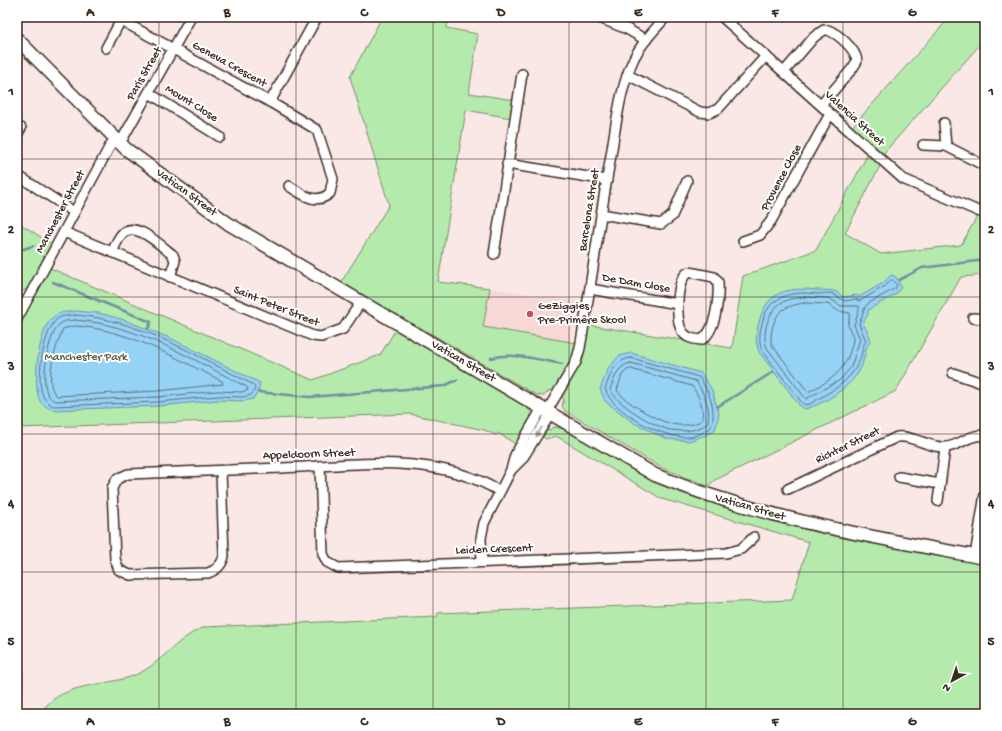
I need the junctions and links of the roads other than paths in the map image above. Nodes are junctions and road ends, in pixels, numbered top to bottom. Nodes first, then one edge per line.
1 (191, 17) edge
2 (317, 17) edge
3 (597, 17) edge
4 (666, 17) edge
5 (722, 17) edge
6 (118, 18) edge
7 (17, 39) edge
8 (646, 40) junction
9 (106, 48) dead end
10 (174, 49) junction
11 (766, 56) junction
12 (784, 72) junction
13 (522, 74) dead end
14 (628, 74) junction
15 (149, 93) junction
16 (270, 102) junction
17 (821, 105) junction
18 (830, 114) junction
19 (944, 123) dead end
20 (220, 137) dead end
21 (118, 141) junction
22 (923, 145) dead end
23 (946, 146) junction
24 (507, 164) junction
25 (985, 166) edge
26 (17, 175) edge
27 (607, 180) junction
28 (687, 181) dead end
29 (289, 186) dead end
30 (74, 212) junction
31 (601, 214) junction
32 (985, 214) edge
33 (64, 232) junction
34 (743, 241) dead end
35 (112, 252) junction
36 (494, 254) dead end
37 (170, 277) junction
38 (590, 289) junction
39 (21, 301) edge
40 (361, 302) junction
41 (678, 304) junction
42 (973, 318) dead end
43 (17, 319) edge
44 (985, 319) edge
45 (953, 373) dead end
46 (985, 384) edge
47 (547, 411) junction
48 (985, 436) edge
49 (945, 448) junction
50 (320, 466) junction
51 (221, 470) junction
52 (899, 478) dead end
53 (940, 484) junction
54 (788, 489) dead end
55 (499, 491) junction
56 (985, 494) edge
57 (938, 502) dead end
58 (754, 537) dead end
59 (980, 557) edge
60 (482, 562) junction
61 (17, 664) edge
62 (17, 688) edge

1 - 10 street, Paris Street
2 - 16 street, Geneva Crescent
3 - 8 street
4 - 8 street, Barcelona Street
5 - 11 street, Valencia Street
6 - 9 street
6 - 10 street, Geneva Crescent
7 - 21 street, Vatican Street
8 - 14 street, Barcelona Street
10 - 15 street, Paris Street
10 - 16 street, Geneva Crescent
11 - 12 street, Valencia Street
11 - 14 street
12 - 17 street, Valencia Street
12 - 17 street
13 - 24 street
14 - 27 street, Barcelona Street
15 - 20 street, Mount Close
15 - 21 street, Paris Street
16 - 29 street
17 - 18 street, Valencia Street
18 - 32 street, Valencia Street
18 - 34 street, Provence Close
19 - 23 street
21 - 30 street, Manchester Street
21 - 40 street, Vatican Street
22 - 23 street
23 - 25 street
24 - 27 street
24 - 36 street
26 - 30 street
27 - 31 street, Barcelona Street
28 - 31 street
30 - 33 street, Manchester Street
31 - 38 street, Barcelona Street
33 - 35 street, Saint Peter Street
33 - 39 street, Manchester Street
35 - 37 street, Saint Peter Street
35 - 37 street
37 - 40 street, Saint Peter Street
38 - 41 street, De Dam Close
38 - 47 street, Barcelona Street
39 - 43 street, Manchester Street
40 - 47 street, Vatican Street
41 - 41 street, De Dam Close
42 - 44 street
45 - 46 street
47 - 55 street, Barcelona Street
47 - 59 street, Vatican Street
48 - 49 street
49 - 53 street
49 - 54 street, Richter Street
50 - 51 street, Appeldoorn Street
50 - 55 street, Appeldoorn Street
50 - 60 street, Leiden Crescent
51 - 51 street, Appeldoorn Street
52 - 53 street
53 - 57 street
55 - 60 street, Barcelona Street
56 - 59 street
58 - 60 street, Leiden Crescent
61 - 62 street

